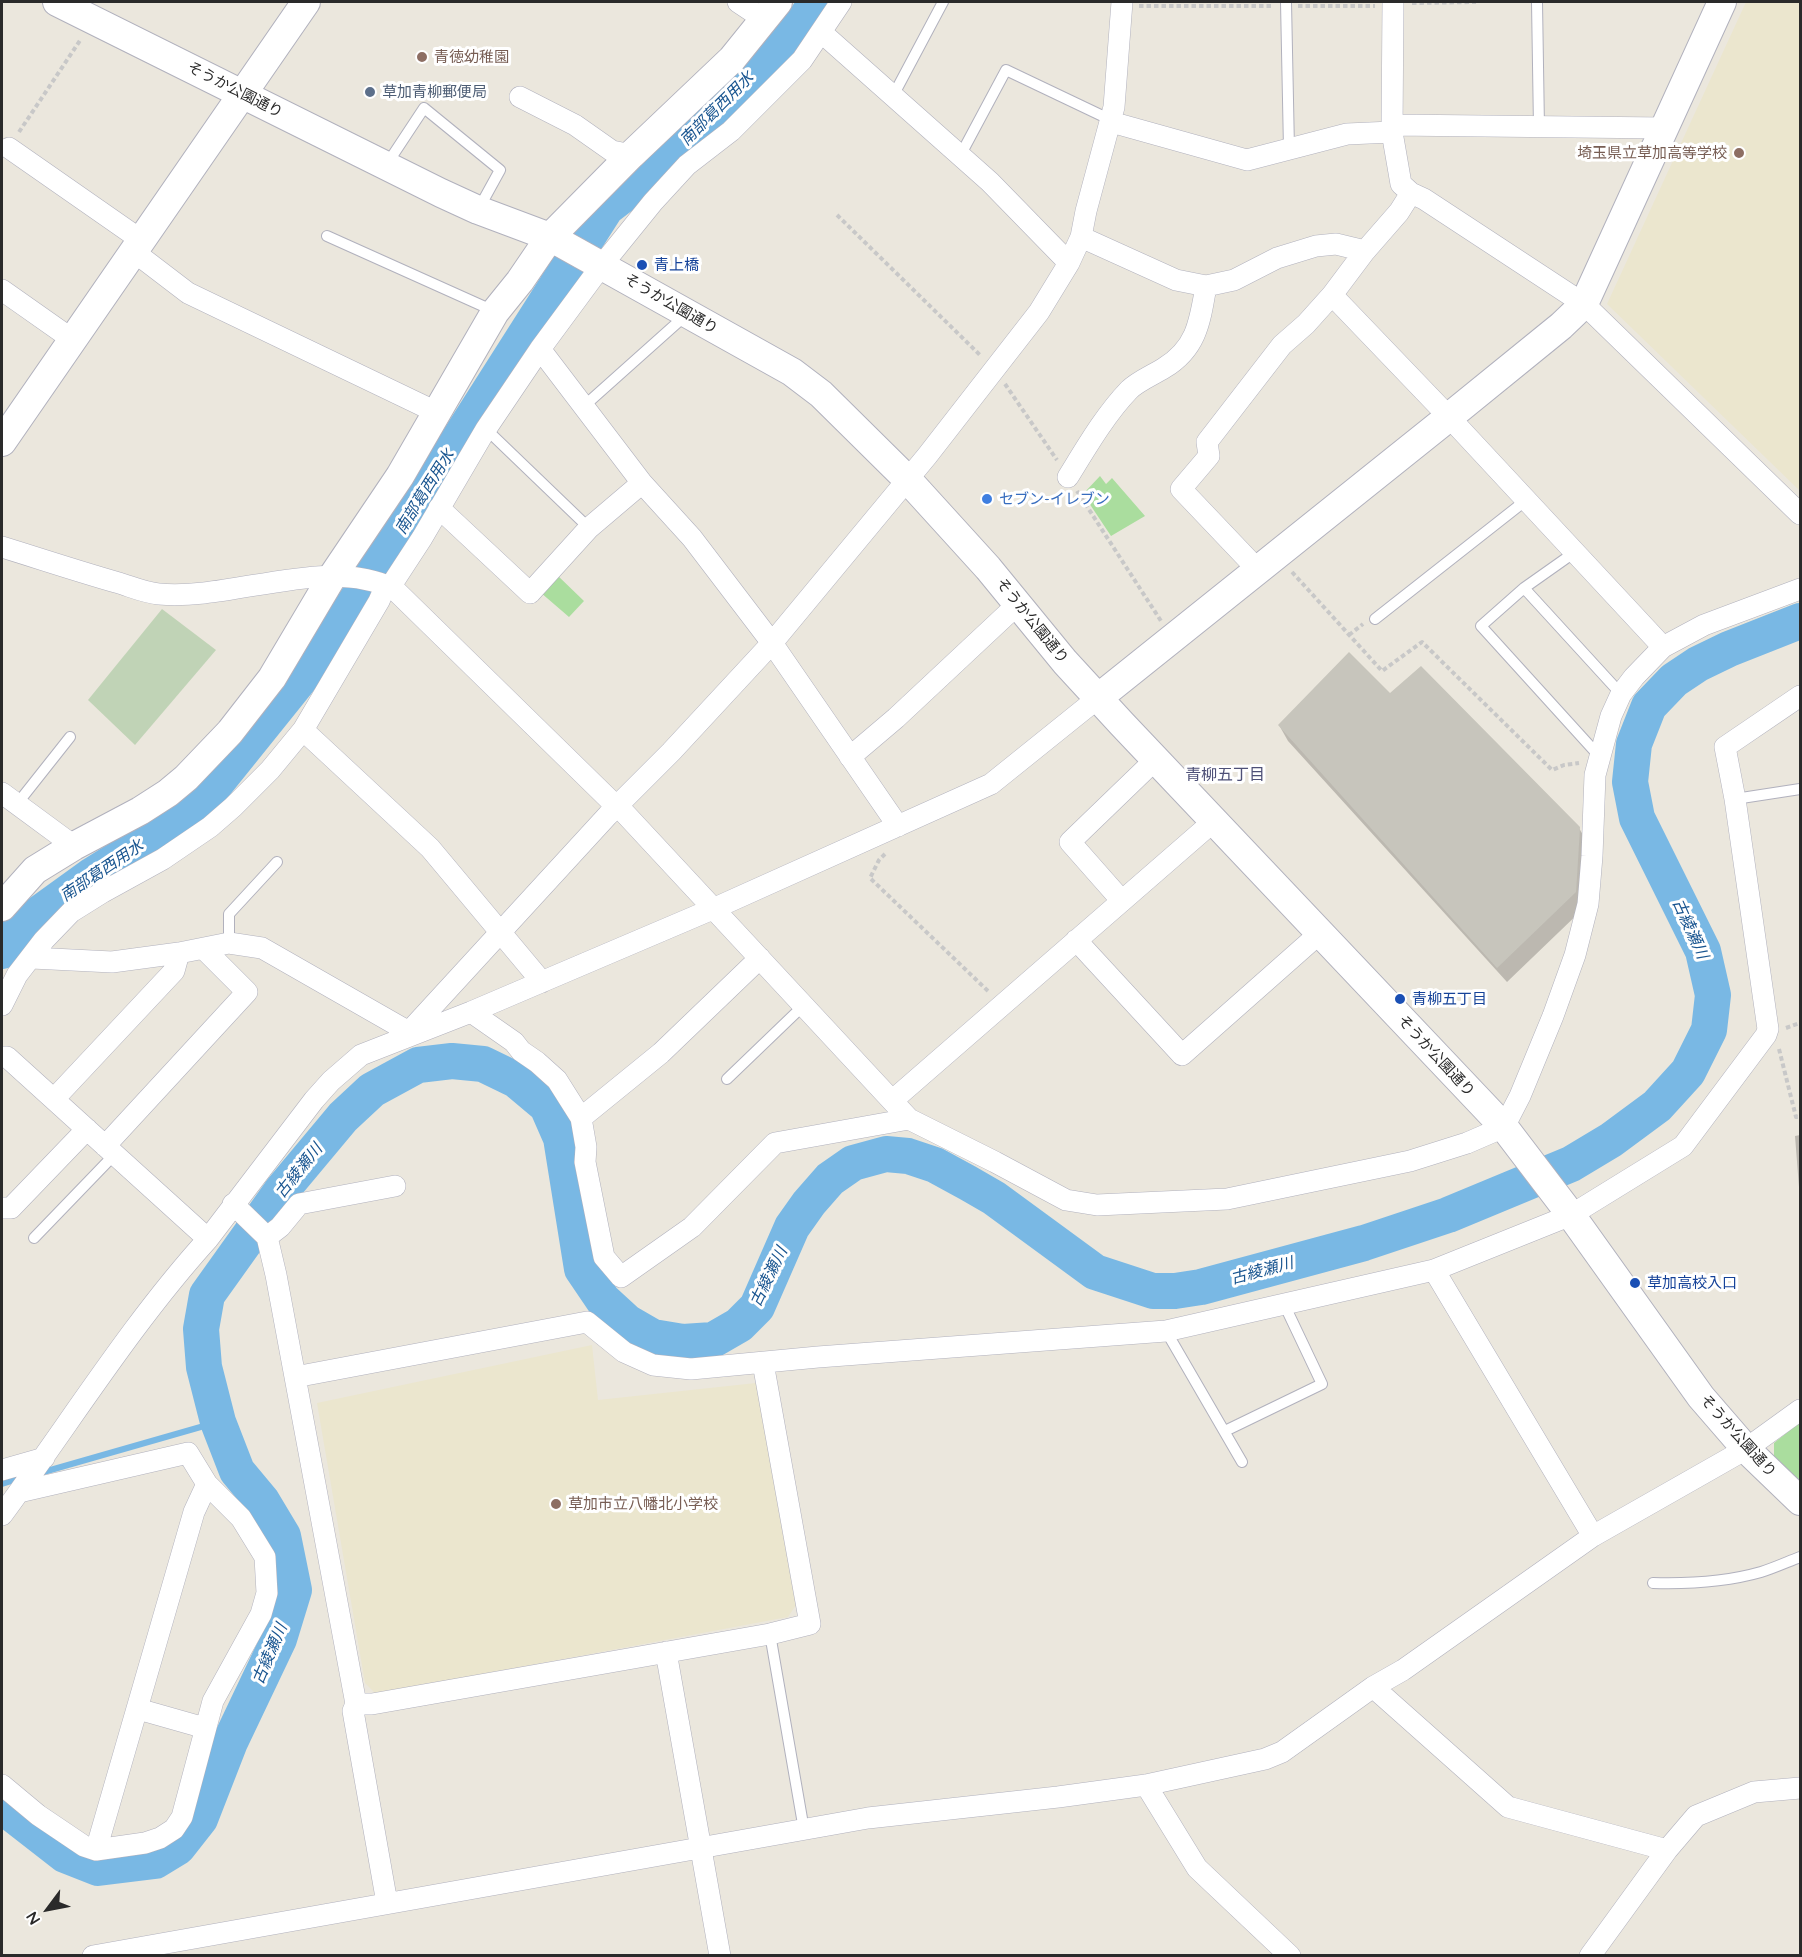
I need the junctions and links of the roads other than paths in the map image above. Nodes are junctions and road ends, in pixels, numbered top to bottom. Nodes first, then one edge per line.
1 (57, 2) edge
2 (306, 2) edge
3 (738, 2) edge
4 (841, 2) edge
5 (943, 2) edge
6 (1537, 2) edge
7 (1722, 2) edge
8 (1122, 4) edge
9 (1287, 4) edge
10 (1393, 4) edge
11 (772, 11) edge
12 (821, 32) junction
13 (242, 94) junction
14 (893, 96) junction
15 (520, 97) dead end
16 (1111, 121) junction
17 (1392, 128) junction
18 (1539, 128) junction
19 (1664, 128) junction
20 (9, 148) road end
21 (1289, 149) junction
22 (631, 155) junction
23 (960, 156) junction
24 (386, 166) junction
25 (1411, 193) junction
26 (478, 210) junction
27 (327, 236) dead end
28 (1081, 237) junction
29 (555, 240) junction
30 (137, 246) junction
31 (1365, 251) junction
32 (598, 262) junction
33 (1069, 262) junction
34 (1206, 286) junction
35 (2, 290) edge
36 (1332, 296) junction
37 (1584, 304) junction
38 (495, 312) junction
39 (687, 314) junction
40 (73, 340) junction
41 (540, 349) junction
42 (584, 407) junction
43 (436, 412) junction
44 (1449, 417) junction
45 (486, 429) junction
46 (2, 442) edge
47 (1076, 471) road end
48 (908, 480) junction
49 (642, 483) junction
50 (1525, 501) junction
51 (439, 508) junction
52 (1800, 514) edge
53 (589, 528) junction
54 (2, 547) edge
55 (1575, 552) junction
56 (1258, 570) junction
57 (337, 576) junction
58 (388, 586) junction
59 (1524, 588) junction
60 (1800, 589) edge
61 (1018, 603) junction
62 (1375, 619) dead end
63 (772, 643) junction
64 (1663, 647) junction
65 (1621, 694) junction
66 (1800, 696) edge
67 (1098, 698) junction
68 (303, 730) junction
69 (70, 738) dead end
70 (850, 757) junction
71 (1156, 759) junction
72 (1598, 759) junction
73 (1800, 789) edge
74 (9, 798) edge
75 (1735, 800) junction
76 (618, 807) junction
77 (1214, 821) junction
78 (894, 827) junction
79 (74, 846) junction
80 (277, 861) dead end
81 (1122, 901) junction
82 (2, 907) edge
83 (715, 909) junction
84 (500, 932) junction
85 (1320, 933) junction
86 (1076, 940) junction
87 (229, 943) junction
88 (204, 949) junction
89 (179, 953) junction
90 (32, 958) junction
91 (760, 958) junction
92 (542, 982) junction
93 (2, 1005) edge
94 (804, 1005) junction
95 (471, 1012) junction
96 (402, 1037) junction
97 (2, 1057) edge
98 (727, 1079) dead end
99 (54, 1099) junction
100 (894, 1100) junction
101 (581, 1118) junction
102 (909, 1119) junction
103 (87, 1129) junction
104 (1510, 1135) junction
105 (110, 1150) junction
106 (395, 1186) dead end
107 (233, 1204) junction
108 (2, 1208) edge
109 (1566, 1209) junction
110 (267, 1237) junction
111 (34, 1238) dead end
112 (208, 1239) junction
113 (1434, 1270) junction
114 (1284, 1304) junction
115 (1166, 1331) junction
116 (763, 1363) junction
117 (295, 1377) junction
118 (1800, 1410) edge
119 (1225, 1431) junction
120 (1746, 1449) junction
121 (44, 1458) junction
122 (1242, 1462) dead end
123 (2, 1470) edge
124 (207, 1484) junction
125 (19, 1492) junction
126 (1800, 1501) edge
127 (2, 1515) edge
128 (1593, 1536) junction
129 (1800, 1557) edge
130 (1653, 1583) dead end
131 (770, 1634) junction
132 (666, 1652) junction
133 (1373, 1687) junction
134 (356, 1704) junction
135 (138, 1709) junction
136 (206, 1728) junction
137 (2, 1785) edge
138 (1146, 1785) junction
139 (1800, 1788) edge
140 (804, 1830) junction
141 (700, 1847) junction
142 (96, 1850) junction
143 (1667, 1850) junction
144 (387, 1904) junction
145 (93, 1956) edge
146 (720, 1956) edge
147 (1290, 1956) edge
148 (1590, 1956) edge

1 - 13 street, そうか公園通り
2 - 13 street
3 - 11 street
4 - 12 street
5 - 14 lane
6 - 18 lane
7 - 19 street
8 - 16 street
9 - 21 lane
10 - 17 street
11 - 22 street
12 - 14 street
12 - 32 street
13 - 24 street, そうか公園通り
13 - 30 street
14 - 23 street
15 - 22 street
16 - 21 street
16 - 23 lane
16 - 28 street
17 - 18 street
17 - 21 street
17 - 25 street
18 - 19 street
19 - 37 street
20 - 30 street
22 - 29 street
23 - 33 street
24 - 26 street, そうか公園通り
24 - 26 lane
25 - 31 street
25 - 37 street
26 - 29 street, そうか公園通り
27 - 38 lane
28 - 33 street
28 - 34 street
29 - 32 street, そうか公園通り
29 - 38 street
30 - 40 street
30 - 43 street
31 - 34 street
31 - 36 street
32 - 39 street, そうか公園通り
32 - 41 street
33 - 48 street
34 - 47 street
35 - 40 street
36 - 44 street
36 - 56 street
37 - 44 street
37 - 52 street
38 - 43 street
39 - 42 lane
39 - 48 street, そうか公園通り
40 - 46 street
41 - 42 street
41 - 45 street
42 - 49 street
43 - 57 street
44 - 50 street
44 - 56 street
45 - 51 street
45 - 53 lane
48 - 61 street, そうか公園通り
48 - 63 street
49 - 53 street
49 - 63 street
50 - 55 street
50 - 62 lane
51 - 53 street
51 - 58 street
54 - 57 street
55 - 59 lane
55 - 64 street
56 - 67 street
57 - 58 street
57 - 79 street
58 - 68 street
58 - 76 street
59 - 65 lane
59 - 72 lane
60 - 64 street
61 - 67 street, そうか公園通り
61 - 70 street
63 - 70 street
63 - 76 street
64 - 65 street
65 - 72 street
66 - 75 street
67 - 71 street, そうか公園通り
67 - 78 street
68 - 84 street
68 - 90 street
69 - 74 lane
70 - 78 street
71 - 77 street, そうか公園通り
71 - 81 street
72 - 104 street
73 - 75 lane
74 - 79 street
75 - 109 street
76 - 83 street
76 - 84 street
77 - 81 street
77 - 85 street, そうか公園通り
78 - 83 street
79 - 82 street
80 - 87 lane
81 - 86 street
83 - 91 street
83 - 92 street
84 - 92 street
84 - 96 street
85 - 86 street
85 - 104 street, そうか公園通り
86 - 100 street
87 - 88 street
87 - 96 street
88 - 89 street
88 - 105 street
89 - 90 street
89 - 99 street
90 - 93 street
91 - 94 street
91 - 101 street
92 - 95 street
94 - 98 lane
94 - 100 street
95 - 96 street
95 - 101 street
96 - 107 street
97 - 99 street
99 - 103 street
100 - 102 street
101 - 102 street
102 - 104 street
103 - 105 street
103 - 108 street
104 - 109 street, そうか公園通り
105 - 111 lane
105 - 112 street
106 - 110 street
107 - 110 street
107 - 112 street
109 - 113 street
109 - 120 street, そうか公園通り
110 - 117 street
112 - 121 street
113 - 114 street
113 - 128 street
114 - 115 street
114 - 119 lane
115 - 116 street
115 - 119 lane
116 - 117 street
116 - 131 street
117 - 134 street
118 - 120 street
119 - 122 lane
120 - 126 street, そうか公園通り
120 - 128 street
121 - 123 street
121 - 125 street
124 - 125 street
124 - 135 street
124 - 136 street
125 - 127 street
128 - 133 street
129 - 130 lane
131 - 132 street
131 - 140 lane
132 - 134 street
132 - 141 street
133 - 138 street
133 - 143 street
134 - 144 street
135 - 136 street
135 - 142 street
136 - 142 street
137 - 142 street
138 - 140 street
138 - 147 street
139 - 143 street
140 - 141 street
141 - 144 street
141 - 146 street
143 - 148 street
144 - 145 street

